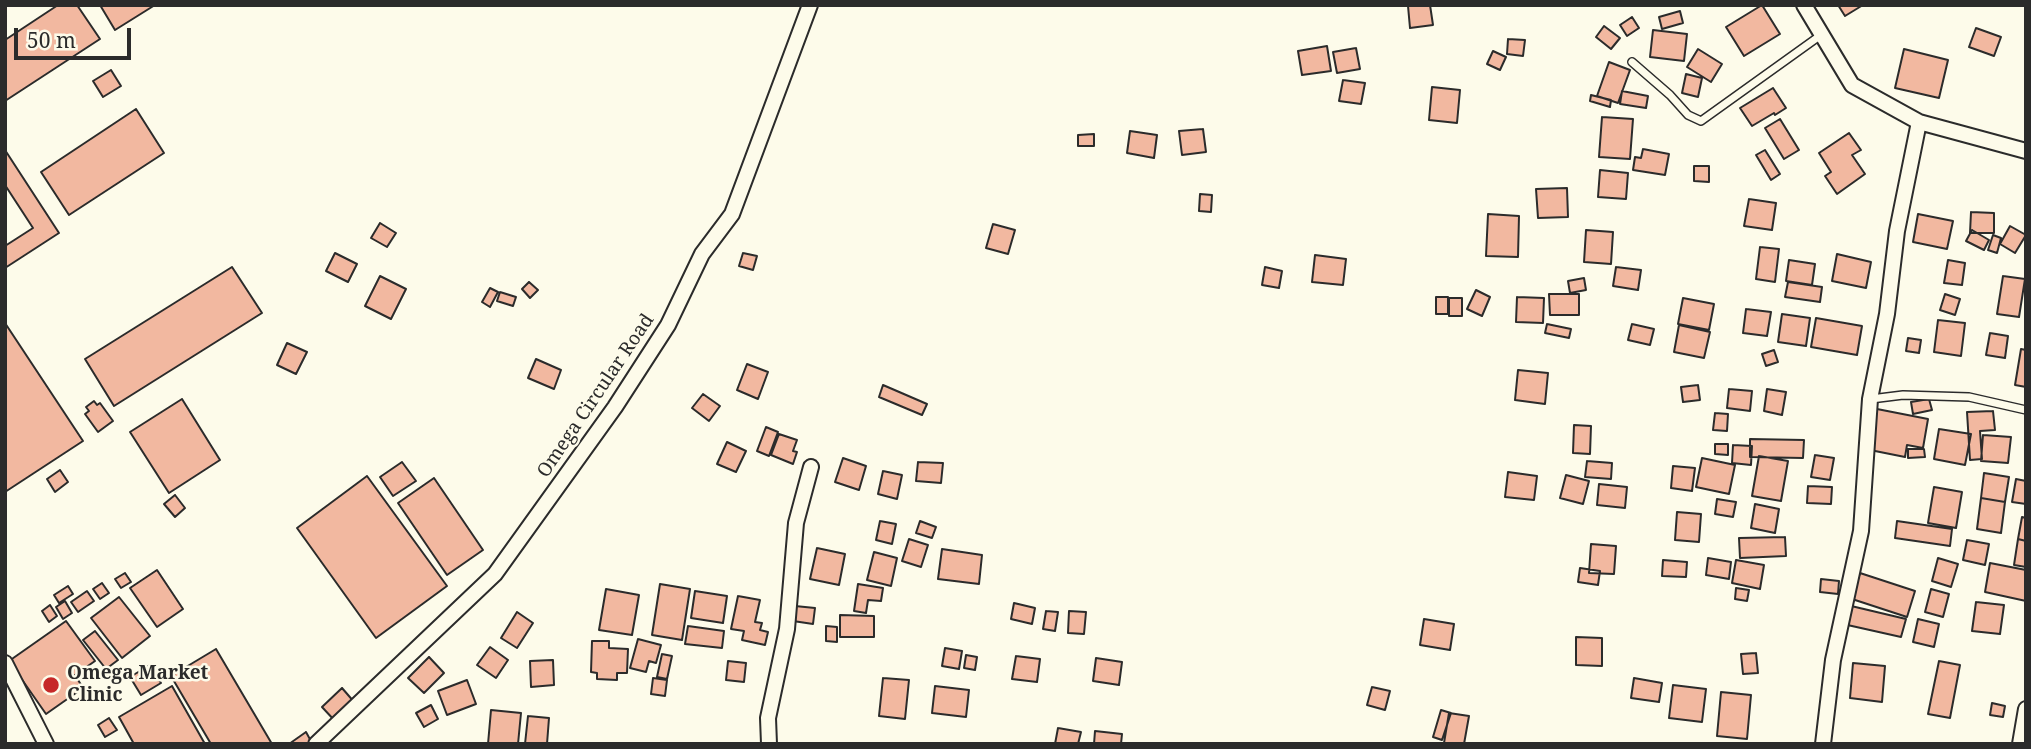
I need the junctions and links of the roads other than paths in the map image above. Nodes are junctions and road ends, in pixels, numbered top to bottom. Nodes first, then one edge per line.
1 (810, 5) edge
2 (1804, 5) edge
3 (1821, 35) junction
4 (1632, 62) dead end
5 (1919, 122) junction
6 (2026, 151) edge
7 (1870, 399) junction
8 (2026, 410) edge
9 (811, 467) dead end
10 (5, 663) edge
11 (2026, 709) edge
12 (46, 744) edge
13 (316, 744) edge
14 (769, 744) edge
15 (1823, 744) edge
16 (2020, 744) edge

1 - 13 street, Omega Circular Road
2 - 3 street
3 - 4 lane
3 - 5 street
5 - 6 street
5 - 7 street
7 - 8 lane
7 - 15 street
9 - 14 street
10 - 12 street
11 - 16 street

